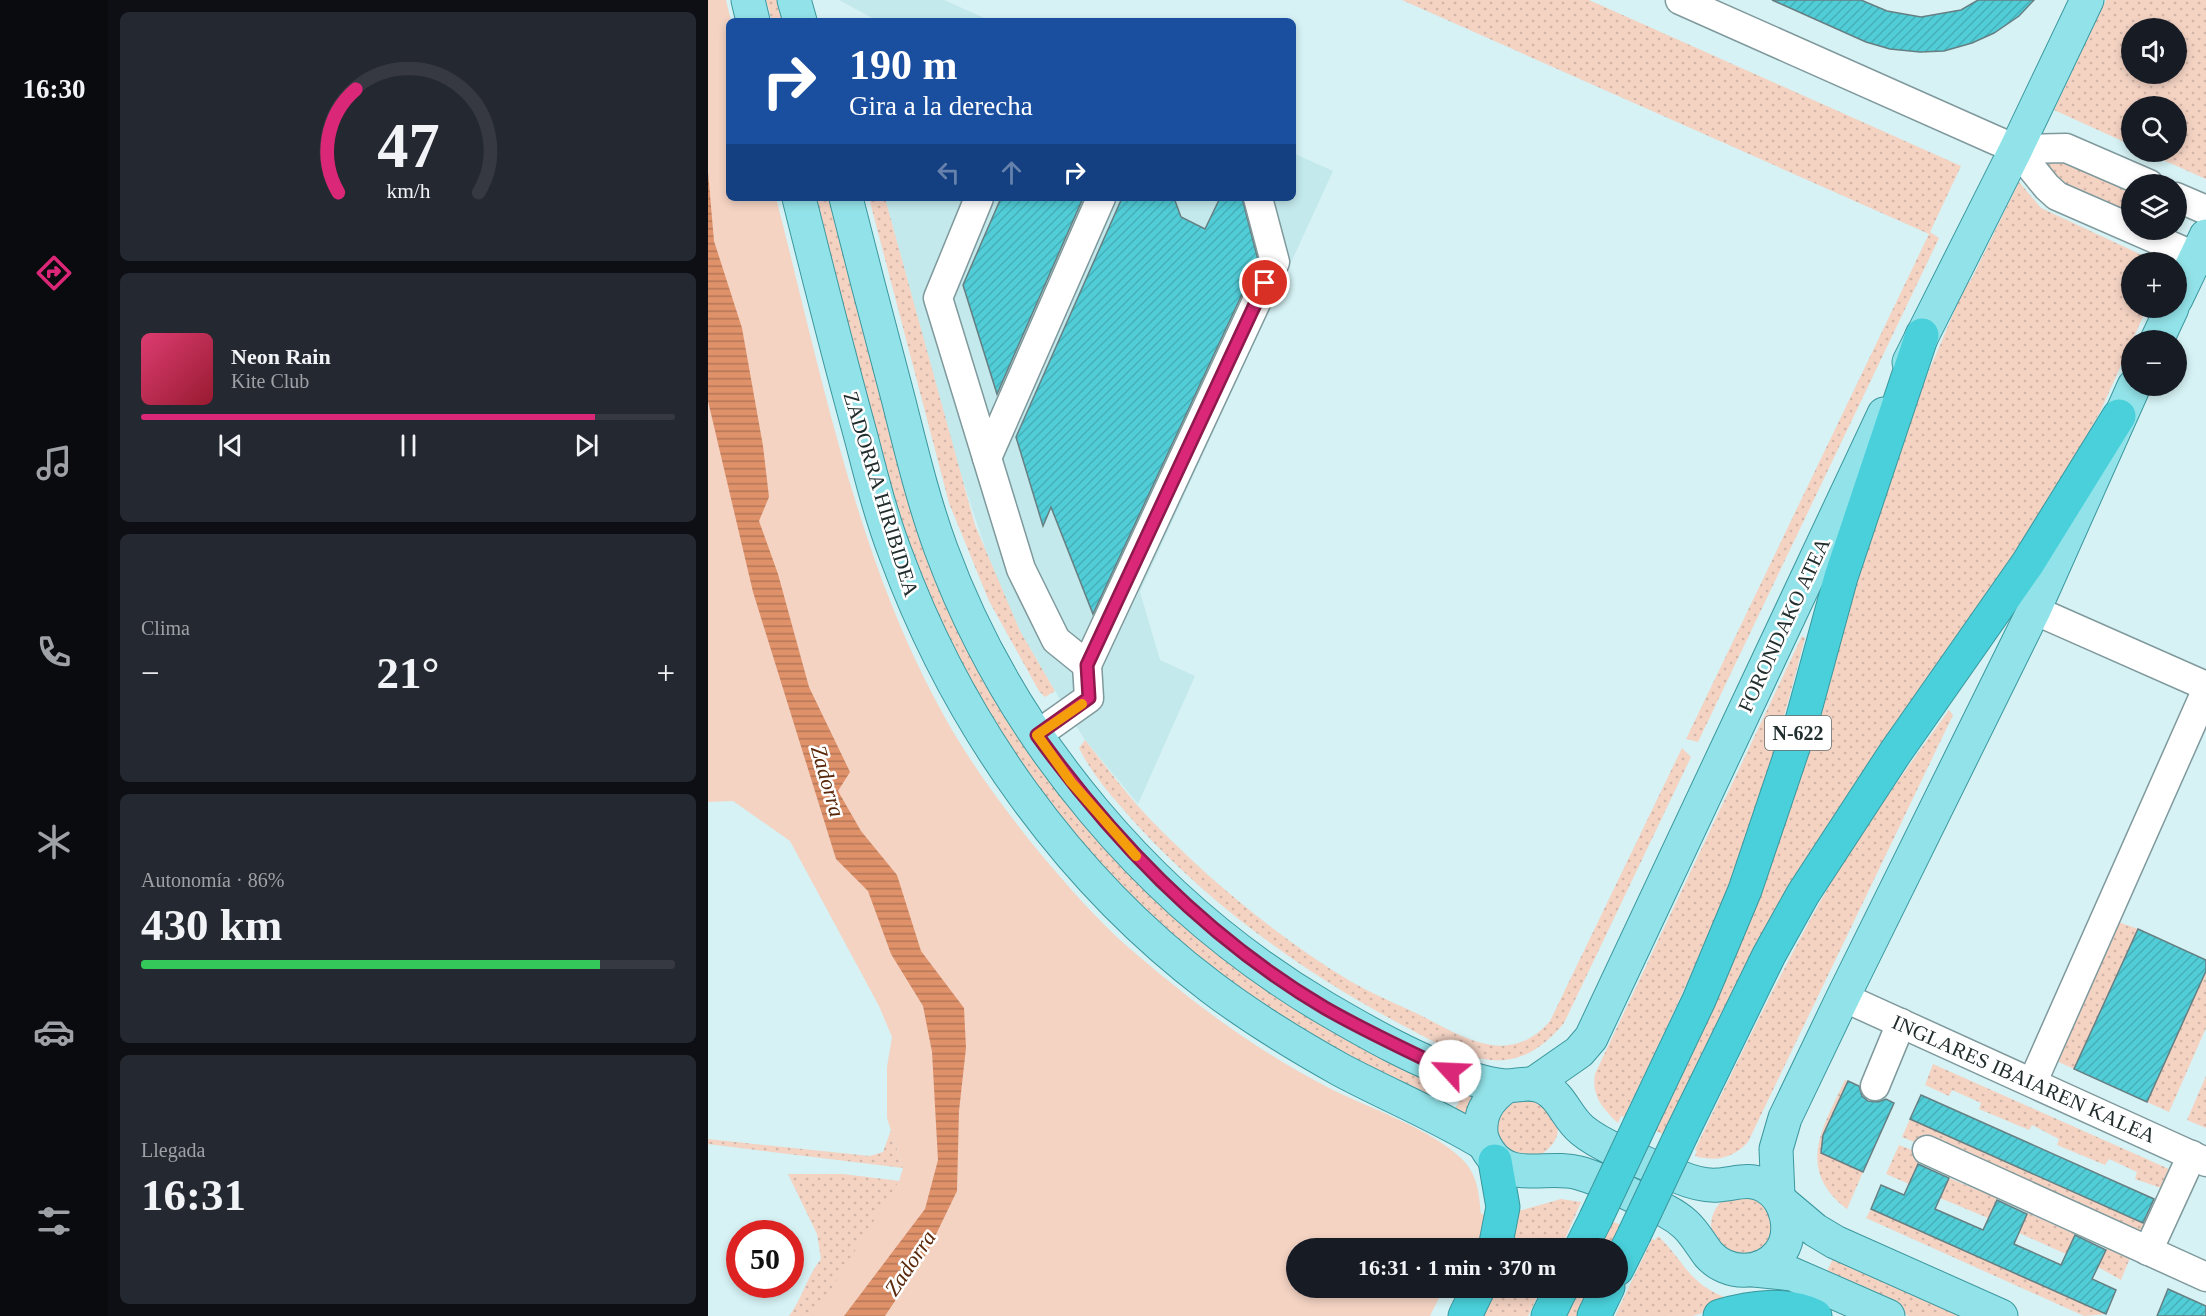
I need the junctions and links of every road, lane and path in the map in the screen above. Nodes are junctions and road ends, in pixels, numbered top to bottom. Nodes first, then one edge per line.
1 (748, 0) edge
2 (794, 0) edge
3 (1680, 0) edge
4 (2087, 0) edge
5 (752, 18) edge
6 (799, 18) edge
7 (2016, 148) junction
8 (2126, 174) edge
9 (800, 201) edge
10 (847, 201) edge
11 (978, 201) edge
12 (1100, 201) edge
13 (1259, 201) edge
14 (2187, 202) edge
15 (2206, 210) edge
16 (2203, 251) edge
17 (2187, 279) edge
18 (1922, 335) junction
19 (2129, 396) edge
20 (2120, 416) junction
21 (987, 458) junction
22 (2034, 610) junction
23 (1087, 665) junction
24 (2206, 686) edge
25 (2206, 692) edge
26 (1037, 735) junction
27 (1842, 996) junction
28 (1901, 1023) junction
29 (2038, 1070) dead end
30 (1520, 1085) junction
31 (1875, 1086) dead end
32 (1927, 1150) dead end
33 (1489, 1152) junction
34 (2199, 1158) edge
35 (1781, 1200) junction
36 (1497, 1238) edge
37 (1586, 1238) edge
38 (1628, 1247) edge
39 (2148, 1251) junction
40 (1754, 1270) junction
41 (2206, 1277) edge
42 (1474, 1298) edge
43 (1557, 1298) edge
44 (1603, 1298) edge
45 (1465, 1316) edge
46 (1548, 1316) edge
47 (1594, 1316) edge
48 (1720, 1316) edge
49 (1815, 1316) edge
50 (1888, 1316) edge
51 (2001, 1316) edge

1 - 5 main road
2 - 6 main road
3 - 7 street
4 - 7 main road, FORONDAKO ATEA
7 - 8 street
7 - 16 street
7 - 18 main road, FORONDAKO ATEA
9 - 33 main road, ZADORRA HIRIBIDEA
10 - 26 main road, ZADORRA HIRIBIDEA
11 - 21 street
12 - 21 street
13 - 23 street
14 - 15 street
16 - 17 main road
18 - 30 main road, FORONDAKO ATEA
18 - 37 highway, N-622, bridge
19 - 20 main road
20 - 22 main road
20 - 38 highway, bridge
21 - 23 street
22 - 24 street
22 - 27 main road
23 - 26 street
25 - 29 street
26 - 30 main road, ZADORRA HIRIBIDEA
27 - 28 street, INGLARES IBAIAREN KALEA
27 - 35 main road
28 - 31 street
28 - 34 street, INGLARES IBAIAREN KALEA
30 - 33 main road, FORONDAKO ATEA
30 - 35 main road, ZADORRA HIRIBIDEA
32 - 39 street
33 - 36 highway
33 - 40 main road, ZADORRA HIRIBIDEA
34 - 39 street
35 - 40 main road
35 - 51 main road
39 - 41 street
40 - 50 main road
42 - 45 highway
43 - 46 highway
44 - 47 highway
48 - 49 highway

